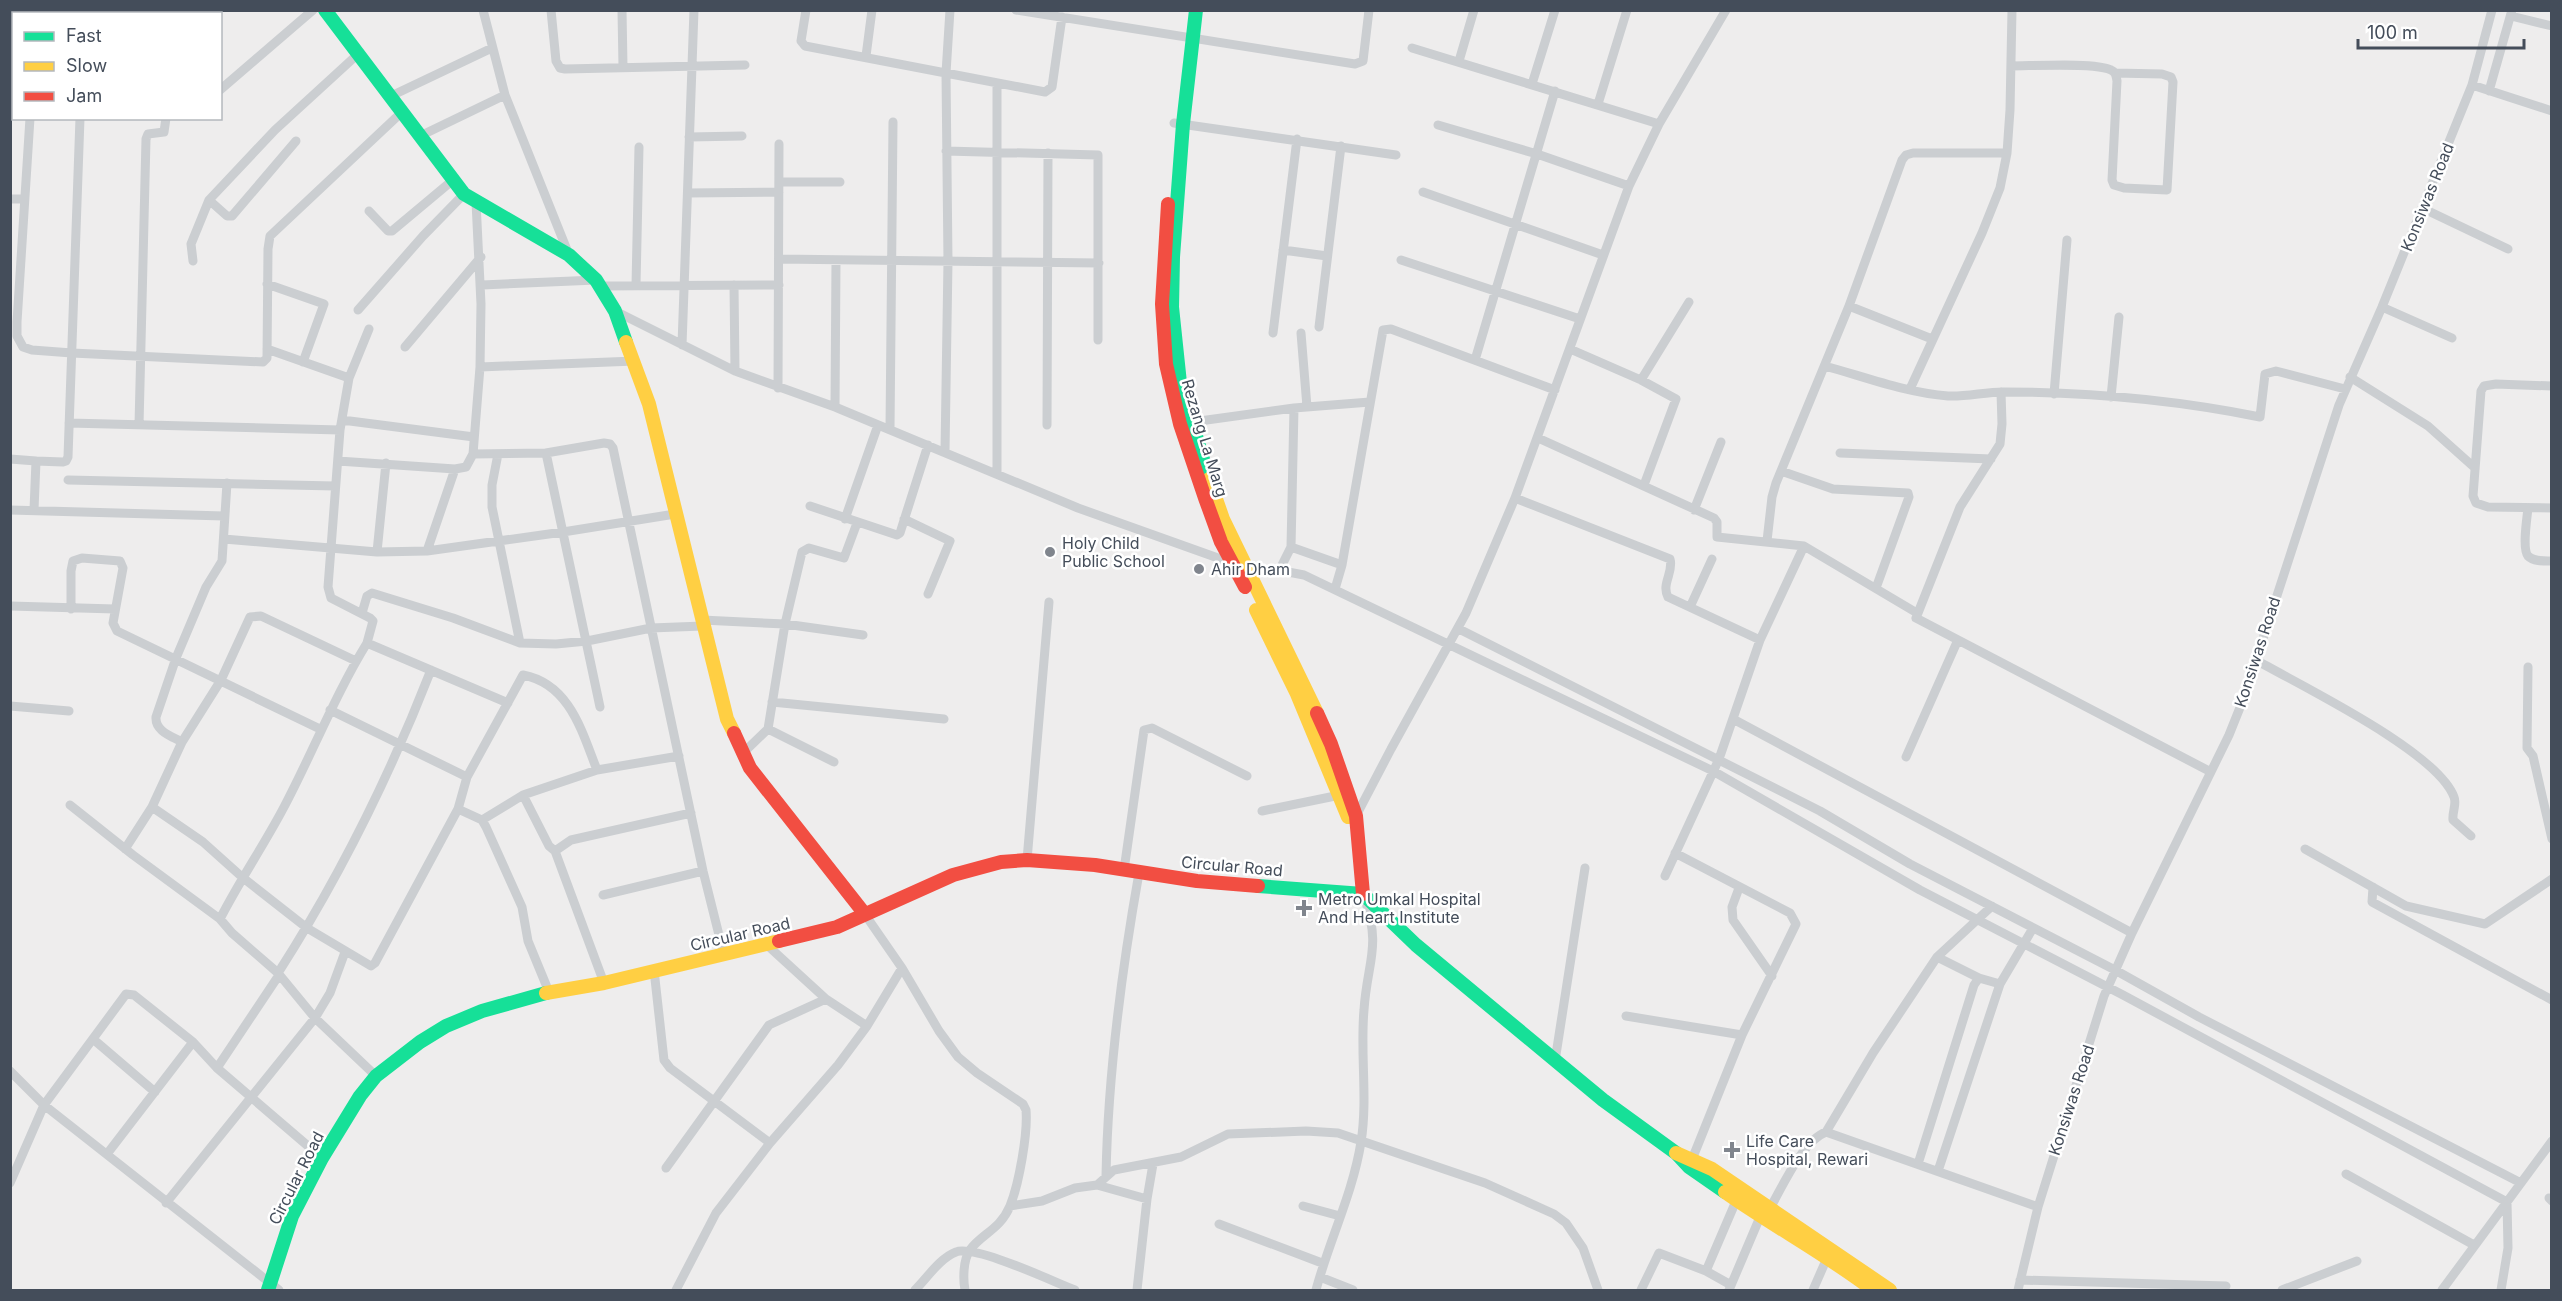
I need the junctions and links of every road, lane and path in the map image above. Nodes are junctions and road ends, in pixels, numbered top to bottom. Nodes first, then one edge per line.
1 (483, 10) edge
2 (551, 10) edge
3 (622, 10) edge
4 (694, 10) edge
5 (806, 10) edge
6 (872, 10) edge
7 (950, 10) edge
8 (1016, 10) edge
9 (1187, 10) edge
10 (1196, 10) edge
11 (1369, 10) edge
12 (1474, 10) edge
13 (1555, 10) edge
14 (1627, 10) edge
15 (1726, 10) edge
16 (2012, 10) edge
17 (2492, 10) edge
18 (323, 11) edge
19 (2511, 13) edge
20 (1062, 17) junction
21 (2552, 26) edge
22 (1189, 38) junction
23 (492, 48) junction
24 (1412, 48) dead end
25 (358, 54) junction
26 (866, 56) junction
27 (1459, 61) junction
28 (745, 65) dead end
29 (691, 66) junction
30 (2012, 66) junction
31 (623, 68) junction
32 (946, 73) junction
33 (2115, 73) junction
34 (998, 83) junction
35 (1532, 84) junction
36 (2472, 85) junction
37 (222, 88) edge
38 (1555, 91) junction
39 (2489, 92) junction
40 (505, 95) junction
41 (391, 96) junction
42 (1598, 104) junction
43 (2552, 111) edge
44 (402, 112) junction
45 (30, 120) edge
46 (80, 120) edge
47 (166, 120) edge
48 (893, 122) dead end
49 (1179, 123) junction
50 (1659, 123) junction
51 (1438, 125) dead end
52 (420, 136) junction
53 (742, 136) dead end
54 (689, 137) junction
55 (1297, 140) junction
56 (296, 141) dead end
57 (779, 144) dead end
58 (1341, 146) junction
59 (639, 147) dead end
60 (946, 151) junction
61 (996, 153) junction
62 (1048, 153) junction
63 (2007, 153) junction
64 (1537, 154) junction
65 (1396, 155) dead end
66 (453, 180) junction
67 (840, 182) dead end
68 (1629, 186) junction
69 (779, 187) junction
70 (1423, 192) dead end
71 (688, 193) junction
72 (470, 198) junction
73 (10, 199) edge
74 (23, 199) junction
75 (209, 200) junction
76 (2422, 208) junction
77 (369, 211) dead end
78 (1516, 224) junction
79 (2067, 240) dead end
80 (2508, 249) dead end
81 (1282, 250) junction
82 (569, 255) junction
83 (1603, 255) junction
84 (1327, 256) junction
85 (481, 257) junction
86 (779, 259) junction
87 (836, 260) junction
88 (891, 260) junction
89 (1401, 260) dead end
90 (194, 261) dead end
91 (948, 261) junction
92 (997, 262) junction
93 (1049, 262) junction
94 (1099, 262) junction
95 (598, 283) junction
96 (267, 284) junction
97 (482, 285) junction
98 (636, 285) junction
99 (684, 285) junction
100 (734, 285) junction
101 (779, 285) junction
102 (1497, 291) junction
103 (1689, 302) dead end
104 (1849, 306) junction
105 (2382, 307) junction
106 (358, 310) dead end
107 (615, 311) junction
108 (2119, 317) dead end
109 (1580, 319) junction
110 (1319, 327) dead end
111 (369, 329) dead end
112 (1273, 333) dead end
113 (1300, 333) dead end
114 (2452, 338) dead end
115 (1932, 339) junction
116 (1098, 340) dead end
117 (682, 345) junction
118 (405, 347) dead end
119 (1570, 349) junction
120 (267, 350) junction
121 (72, 353) junction
122 (140, 354) junction
123 (1475, 360) junction
124 (635, 361) junction
125 (303, 362) junction
126 (1825, 366) junction
127 (480, 367) junction
128 (735, 371) junction
129 (2350, 377) junction
130 (349, 378) junction
131 (1641, 380) junction
132 (2552, 386) edge
133 (778, 388) junction
134 (1910, 389) junction
135 (1555, 390) junction
136 (2345, 390) junction
137 (2001, 392) junction
138 (2054, 394) junction
139 (2111, 397) junction
140 (1371, 402) junction
141 (835, 407) junction
142 (1307, 407) junction
143 (1294, 408) junction
144 (69, 423) junction
145 (1185, 423) junction
146 (139, 424) junction
147 (341, 425) junction
148 (878, 425) junction
149 (1047, 425) dead end
150 (890, 429) junction
151 (474, 437) junction
152 (1538, 438) junction
153 (1721, 442) dead end
154 (928, 445) junction
155 (945, 451) junction
156 (473, 453) junction
157 (546, 453) junction
158 (1840, 453) dead end
159 (498, 454) junction
160 (10, 459) edge
161 (1991, 459) junction
162 (36, 461) junction
163 (338, 461) junction
164 (386, 463) junction
165 (455, 468) junction
166 (2475, 468) junction
167 (1781, 471) junction
168 (997, 473) junction
169 (68, 480) dead end
170 (226, 483) junction
171 (1644, 485) junction
172 (335, 486) junction
173 (1515, 498) junction
174 (810, 506) dead end
175 (2528, 508) junction
176 (2552, 508) edge
177 (10, 510) edge
178 (34, 510) junction
179 (1694, 510) junction
180 (675, 514) junction
181 (224, 516) junction
182 (845, 519) junction
183 (904, 519) junction
184 (629, 522) junction
185 (857, 523) junction
186 (563, 532) junction
187 (224, 539) junction
188 (1767, 541) junction
189 (498, 542) junction
190 (1804, 546) junction
191 (330, 547) junction
192 (1291, 547) junction
193 (427, 551) junction
194 (376, 552) junction
195 (1712, 559) dead end
196 (2552, 561) edge
197 (1232, 563) junction
198 (1342, 565) junction
199 (1280, 569) junction
200 (1243, 575) junction
201 (1876, 588) junction
202 (1335, 589) junction
203 (928, 594) dead end
204 (1049, 602) dead end
205 (10, 606) edge
206 (1690, 607) junction
207 (71, 609) junction
208 (115, 609) junction
209 (362, 613) junction
210 (1917, 613) junction
211 (702, 623) junction
212 (785, 624) junction
213 (651, 628) junction
214 (1459, 628) junction
215 (863, 634) dead end
216 (1760, 640) junction
217 (587, 641) junction
218 (368, 642) junction
219 (1957, 642) junction
220 (520, 643) junction
221 (1449, 645) junction
222 (1281, 650) junction
223 (176, 658) junction
224 (2256, 660) junction
225 (356, 661) junction
226 (2528, 667) dead end
227 (431, 670) junction
228 (221, 680) junction
229 (772, 702) junction
230 (507, 703) junction
231 (10, 706) edge
232 (600, 707) dead end
233 (330, 710) junction
234 (69, 711) dead end
235 (1733, 719) junction
236 (944, 720) dead end
237 (320, 729) junction
238 (768, 729) junction
239 (182, 742) junction
240 (402, 746) junction
241 (742, 754) junction
242 (679, 756) junction
243 (1906, 757) dead end
244 (1719, 759) junction
245 (834, 762) dead end
246 (597, 770) junction
247 (1713, 771) junction
248 (2211, 772) junction
249 (1247, 776) dead end
250 (467, 777) junction
251 (523, 795) junction
252 (1340, 795) junction
253 (70, 805) dead end
254 (152, 807) junction
255 (458, 809) junction
256 (1262, 811) dead end
257 (691, 813) junction
258 (1356, 816) junction
259 (482, 820) junction
260 (2472, 836) dead end
261 (2552, 839) edge
262 (1359, 844) junction
263 (125, 849) junction
264 (2305, 849) dead end
265 (555, 851) junction
266 (1675, 853) junction
267 (1028, 860) junction
268 (1586, 868) dead end
269 (1124, 870) junction
270 (704, 872) junction
271 (1139, 873) junction
272 (1665, 876) dead end
273 (242, 877) junction
274 (2552, 879) edge
275 (2373, 887) junction
276 (1738, 888) junction
277 (1363, 894) junction
278 (603, 895) dead end
279 (1992, 906) junction
280 (864, 914) junction
281 (220, 919) junction
282 (1977, 920) junction
283 (307, 928) junction
284 (2033, 928) junction
285 (2132, 933) junction
286 (2022, 944) junction
287 (767, 945) junction
288 (345, 952) junction
289 (724, 956) junction
290 (1937, 957) junction
291 (902, 968) junction
292 (654, 970) junction
293 (2115, 970) junction
294 (279, 974) junction
295 (1772, 976) junction
296 (1979, 978) junction
297 (604, 983) junction
298 (2000, 984) junction
299 (2108, 987) junction
300 (549, 992) junction
301 (826, 999) junction
302 (2552, 1000) edge
303 (1626, 1016) dead end
304 (315, 1018) junction
305 (867, 1026) junction
306 (1742, 1035) junction
307 (93, 1039) junction
308 (193, 1042) junction
309 (1556, 1061) junction
310 (217, 1068) junction
311 (10, 1071) edge
312 (376, 1076) junction
313 (155, 1092) junction
314 (253, 1097) junction
315 (714, 1101) junction
316 (44, 1105) junction
317 (1826, 1131) junction
318 (2423, 1133) junction
319 (1362, 1141) junction
320 (2551, 1141) edge
321 (770, 1143) junction
322 (2413, 1151) junction
323 (107, 1154) junction
324 (322, 1158) junction
325 (1691, 1162) junction
326 (1153, 1164) junction
327 (1918, 1164) junction
328 (666, 1168) dead end
329 (1938, 1171) junction
330 (2346, 1174) dead end
331 (1107, 1176) junction
332 (10, 1183) edge
333 (2521, 1183) junction
334 (1097, 1185) junction
335 (1147, 1199) junction
336 (1736, 1201) junction
337 (2507, 1202) junction
338 (166, 1203) junction
339 (1010, 1206) junction
340 (1303, 1206) dead end
341 (2037, 1208) junction
342 (1765, 1213) junction
343 (1340, 1216) junction
344 (1219, 1224) dead end
345 (2474, 1245) junction
346 (969, 1250) junction
347 (1827, 1258) junction
348 (2357, 1261) dead end
349 (1322, 1263) junction
350 (1706, 1271) junction
351 (1320, 1276) junction
352 (2019, 1285) edge
353 (2226, 1286) dead end
354 (272, 1288) edge
355 (1730, 1288) edge
356 (676, 1290) edge
357 (915, 1290) edge
358 (965, 1290) edge
359 (1075, 1290) edge
360 (1137, 1290) edge
361 (1316, 1290) edge
362 (1353, 1290) edge
363 (1598, 1290) edge
364 (1641, 1290) edge
365 (1813, 1290) edge
366 (1873, 1290) edge
367 (1890, 1290) edge
368 (2282, 1290) edge
369 (2442, 1290) edge
370 (2500, 1290) edge

1 - 23 street
2 - 31 street
3 - 31 street
4 - 29 street
5 - 26 street
6 - 26 street
7 - 32 street
8 - 20 street
9 - 22 main road, Rezang La Marg
10 - 22 main road, Rezang La Marg
11 - 22 street
12 - 27 street
13 - 35 street
14 - 42 street
15 - 50 street
16 - 30 street
17 - 36 street, Konsiwas Road
18 - 25 main road
18 - 37 street
19 - 21 street
19 - 39 street
20 - 22 street
20 - 34 street
22 - 49 main road, Rezang La Marg
23 - 40 street
23 - 41 street
24 - 27 street
25 - 41 main road
25 - 75 street
26 - 32 street
27 - 35 street
28 - 29 street
29 - 31 street
29 - 54 street
30 - 33 street
30 - 63 street
32 - 34 street
32 - 60 street
33 - 33 street
34 - 61 street
35 - 38 street
36 - 39 street
36 - 76 street, Konsiwas Road
38 - 42 street
38 - 64 street
39 - 43 street
40 - 52 street
40 - 82 street
41 - 44 main road
42 - 50 street
44 - 52 main road
44 - 96 street
45 - 74 street
46 - 121 street
47 - 122 street
48 - 88 street
49 - 55 street
49 - 145 main road, Rezang La Marg
50 - 68 street
51 - 64 street
52 - 66 main road
53 - 54 street
54 - 71 street
55 - 58 street
55 - 81 street
56 - 75 street
57 - 69 street
58 - 65 street
58 - 84 street
59 - 98 street
60 - 61 street
60 - 91 street
61 - 62 street
61 - 92 street
62 - 93 street
62 - 94 street
63 - 104 street
63 - 115 street
64 - 68 street
64 - 78 street
66 - 72 main road
66 - 77 street
67 - 69 street
68 - 83 street
69 - 71 street
69 - 86 street
70 - 78 street
71 - 99 street
72 - 82 main road
72 - 85 street
72 - 106 street
73 - 74 street
74 - 121 street
75 - 90 street
76 - 80 street
76 - 105 street, Konsiwas Road
78 - 83 street
78 - 102 street
79 - 138 street
81 - 84 street
81 - 112 street
82 - 95 main road
83 - 109 street
84 - 110 street
85 - 97 street
85 - 118 street
86 - 87 street
86 - 101 street
87 - 88 street
87 - 141 street
88 - 91 street
88 - 150 street
89 - 102 street
91 - 92 street
91 - 155 street
92 - 93 street
92 - 168 street
93 - 94 street
93 - 149 street
94 - 116 street
95 - 97 street
95 - 98 street
95 - 107 main road
96 - 120 street
96 - 125 street
97 - 127 street
98 - 99 street
99 - 100 street
99 - 117 street
100 - 101 street
100 - 128 street
101 - 133 street
102 - 109 street
102 - 123 street
103 - 131 street
104 - 115 street
104 - 126 street
105 - 114 street
105 - 129 street, Konsiwas Road
107 - 117 street
107 - 124 main road
108 - 139 street
109 - 119 street
111 - 130 street
113 - 142 street
115 - 134 street
117 - 128 street
119 - 131 street
119 - 135 street
120 - 122 street
120 - 125 street
121 - 122 street
121 - 144 street
122 - 146 street
123 - 135 street
123 - 140 street
124 - 127 street
124 - 180 main road
125 - 130 street
126 - 134 street
126 - 167 street
127 - 151 street
128 - 133 street
129 - 136 street, Konsiwas Road
129 - 166 street
130 - 147 street
131 - 171 street
132 - 166 street
133 - 141 street
134 - 137 street
135 - 152 street
136 - 139 street
136 - 224 street, Konsiwas Road
137 - 138 street
137 - 161 street
138 - 139 street
140 - 142 street
140 - 198 street
141 - 148 street
142 - 143 street
143 - 145 street
143 - 192 street
144 - 146 street
144 - 162 street
145 - 197 main road, Rezang La Marg
145 - 200 main road, Rezang La Marg
146 - 147 street
147 - 151 street
147 - 163 street
148 - 150 street
148 - 182 street
150 - 154 street
151 - 156 street
152 - 171 street
152 - 173 street
153 - 179 street
154 - 155 street
154 - 183 street
155 - 168 street
156 - 159 street
156 - 165 street
157 - 159 street
157 - 184 street
157 - 186 street
158 - 161 street
159 - 189 street
160 - 162 street
161 - 210 street
162 - 178 street
163 - 164 street
163 - 172 street
164 - 165 street
164 - 194 street
165 - 193 street
166 - 175 street
167 - 188 street
167 - 201 street
168 - 197 street
169 - 170 street
170 - 172 street
170 - 181 street
171 - 179 street
172 - 191 street
173 - 206 street
173 - 214 street
174 - 182 street
175 - 176 street
175 - 196 street
177 - 178 street
178 - 181 street
179 - 188 street
180 - 184 street
180 - 211 main road
181 - 187 street
182 - 185 street
183 - 185 street
183 - 203 street
184 - 186 street
184 - 213 street
185 - 212 street
186 - 189 street
186 - 217 street
187 - 191 street
187 - 223 street
188 - 190 street
189 - 193 street
189 - 220 street
190 - 201 street
190 - 216 street
191 - 194 street
191 - 209 street
192 - 198 street
192 - 199 street
193 - 194 street
195 - 206 street
197 - 200 main road, Rezang La Marg
198 - 202 street
199 - 200 street
199 - 202 street
200 - 222 main road, Rezang La Marg
201 - 210 street
202 - 221 street
204 - 267 street
205 - 207 street
206 - 216 street
207 - 208 street
207 - 208 street
208 - 223 street
209 - 218 street
209 - 220 street
210 - 219 street
211 - 212 street
211 - 213 street
211 - 241 main road
212 - 215 street
212 - 229 street
213 - 217 street
213 - 242 street
214 - 221 street
214 - 244 street
216 - 235 street
217 - 220 street
217 - 232 street
218 - 225 street
218 - 227 street
219 - 243 street
219 - 248 street
221 - 247 street
221 - 258 street
222 - 252 main road, Rezang La Marg
222 - 258 main road, Rezang La Marg
223 - 228 street
223 - 239 street
224 - 248 street, Konsiwas Road
224 - 260 street
225 - 228 street
225 - 233 street
226 - 261 street
227 - 230 street
227 - 240 street
228 - 237 street
228 - 239 street
229 - 236 street
229 - 238 street
230 - 246 street
230 - 250 street
231 - 234 street
233 - 237 street
233 - 240 street
235 - 244 street
235 - 285 street
237 - 273 street
238 - 241 street
238 - 245 street
239 - 254 street
240 - 250 street
240 - 283 street
241 - 280 main road
242 - 246 street
242 - 257 street
244 - 247 street
244 - 279 street
246 - 251 street
247 - 266 street
247 - 282 street
248 - 285 street, Konsiwas Road
249 - 269 street
250 - 255 street
251 - 259 street
251 - 265 street
252 - 256 street
252 - 262 main road, Rezang La Marg
253 - 263 street
254 - 263 street
254 - 273 street
255 - 259 street
255 - 288 street
257 - 265 street
257 - 270 street
258 - 262 main road, Rezang La Marg
259 - 300 street
262 - 277 main road, Rezang La Marg
263 - 281 street
264 - 275 street
265 - 297 street
266 - 272 street
266 - 276 street
267 - 269 main road, Circular Road
267 - 280 main road, Circular Road
268 - 309 street
269 - 271 main road, Circular Road
270 - 278 street
270 - 289 street
271 - 277 main road, Circular Road
271 - 331 street
273 - 281 street
273 - 283 street
274 - 275 street
275 - 302 street
276 - 295 street
276 - 295 street
277 - 309 main road
277 - 319 street
279 - 282 street
279 - 284 street
280 - 287 main road, Circular Road
280 - 291 street
281 - 294 street
282 - 286 street
282 - 290 street
283 - 288 street
283 - 294 street
284 - 286 street
284 - 293 street
285 - 293 street, Konsiwas Road
286 - 298 street
286 - 299 street
287 - 289 main road, Circular Road
287 - 301 street
288 - 304 street
289 - 292 main road, Circular Road
290 - 296 street
290 - 317 street
291 - 305 street
291 - 339 street
292 - 297 main road, Circular Road
292 - 315 street
293 - 299 street, Konsiwas Road
293 - 318 street
294 - 304 street
294 - 310 street
295 - 306 street
296 - 298 street
296 - 327 street
297 - 300 main road, Circular Road
298 - 329 street
299 - 322 street
299 - 341 street, Konsiwas Road
300 - 312 main road, Circular Road
301 - 305 street
301 - 315 street
303 - 306 street
304 - 312 street
304 - 314 street
305 - 321 street
306 - 325 street
307 - 308 street
307 - 313 street
307 - 316 street
308 - 310 street
308 - 313 street
309 - 325 main road
310 - 314 street
311 - 316 street
312 - 324 main road, Circular Road
313 - 323 street
314 - 324 street
314 - 338 street
315 - 321 street
315 - 328 street
316 - 323 street
316 - 332 street
317 - 327 street
317 - 342 street
318 - 322 street
318 - 333 street
319 - 326 street
319 - 343 street
319 - 363 street
320 - 333 street
321 - 356 street
322 - 337 street
323 - 338 street
324 - 354 main road, Circular Road
325 - 336 main road
325 - 342 main road
326 - 331 street
326 - 335 street
327 - 329 street
329 - 341 street
330 - 345 street
331 - 334 street
333 - 337 street
334 - 335 street
334 - 339 street
335 - 360 street
336 - 342 main road
336 - 350 street
337 - 345 street
337 - 370 street
338 - 354 street
339 - 346 street
340 - 343 street
341 - 352 street, Konsiwas Road
342 - 347 main road
342 - 355 street
342 - 367 main road
343 - 349 street
344 - 349 street
345 - 369 street
346 - 357 street
346 - 358 street
346 - 359 street
347 - 365 street
347 - 366 main road
348 - 368 street
349 - 351 street
350 - 355 street
350 - 364 street
351 - 361 street
351 - 362 street
352 - 353 street

